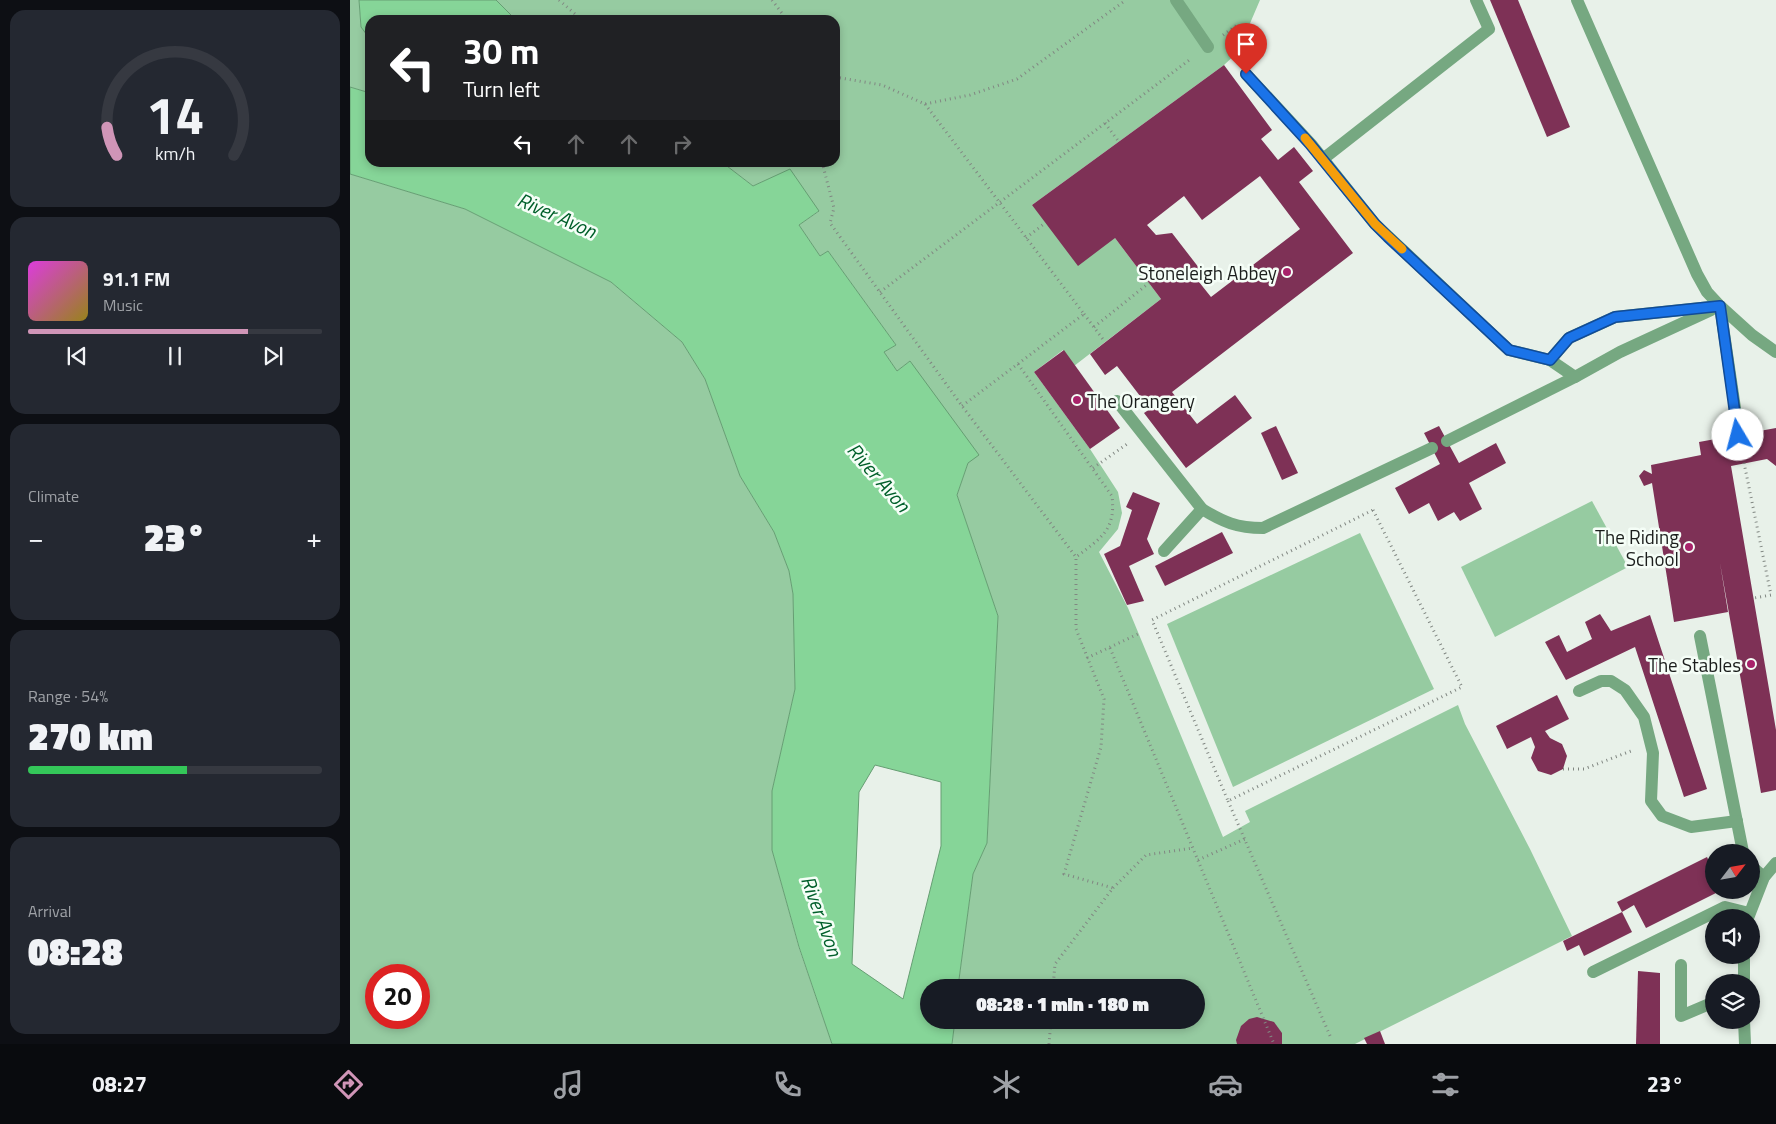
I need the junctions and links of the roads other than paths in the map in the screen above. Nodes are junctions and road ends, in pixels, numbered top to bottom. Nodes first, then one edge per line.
1 (1176, 0) edge
2 (1476, 0) edge
3 (1577, 0) edge
4 (1208, 47) road end
5 (1246, 74) dead end
6 (1323, 159) junction
7 (1720, 306) junction
8 (1776, 352) edge
9 (1550, 360) junction
10 (1574, 378) junction
11 (1117, 401) dead end
12 (1738, 435) road end
13 (1447, 441) dead end
14 (1432, 448) dead end
15 (1202, 509) junction
16 (1164, 552) dead end
17 (1700, 636) dead end
18 (1579, 691) dead end
19 (1736, 821) junction
20 (1741, 844) edge
21 (1776, 863) edge
22 (1760, 874) edge
23 (1764, 878) junction
24 (1751, 909) edge
25 (1705, 917) edge
26 (1681, 965) dead end
27 (1593, 972) dead end
28 (1705, 1006) edge
29 (1744, 1029) edge
30 (1744, 1044) edge

1 - 4 lane
2 - 6 lane
3 - 7 lane
5 - 6 lane
6 - 9 lane
7 - 8 lane
7 - 9 lane
7 - 10 lane
7 - 12 lane
9 - 10 lane
10 - 13 lane
11 - 15 lane
14 - 15 lane
15 - 16 lane
17 - 19 lane
18 - 19 lane
19 - 20 lane
21 - 23 lane
22 - 23 lane
23 - 24 lane
25 - 27 lane
26 - 28 lane
29 - 30 lane

